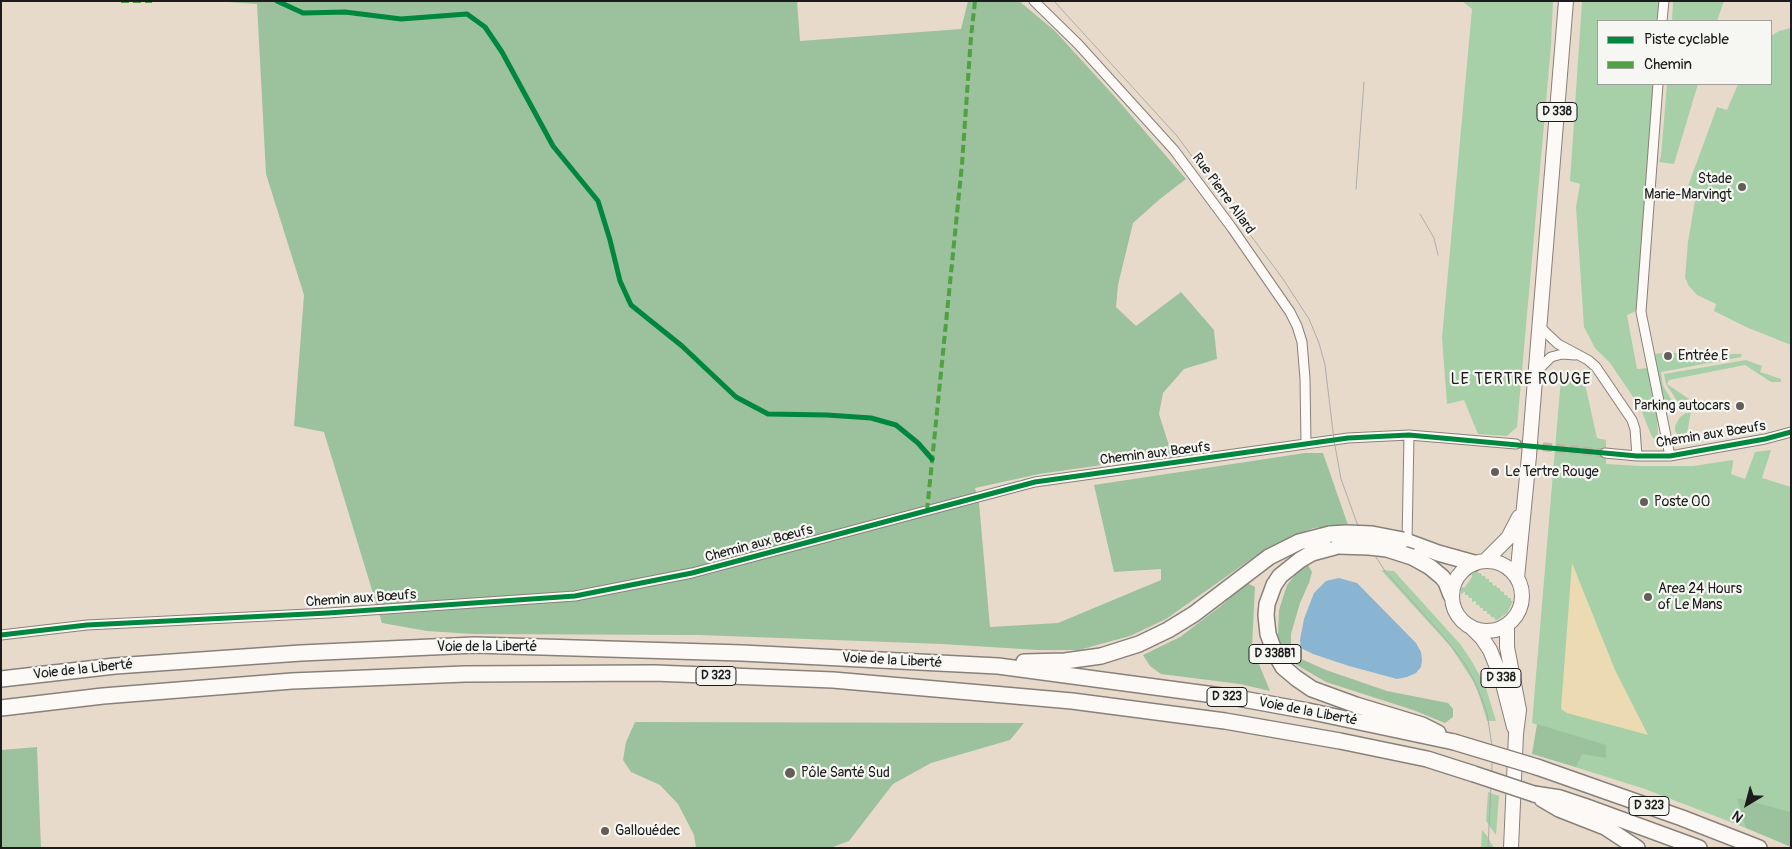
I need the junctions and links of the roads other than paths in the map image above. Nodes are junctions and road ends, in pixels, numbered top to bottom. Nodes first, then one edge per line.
1 (1034, 1) edge
2 (1566, 1) edge
3 (1664, 1) edge
4 (1662, 20) edge
5 (1658, 85) edge
6 (1540, 327) junction
7 (1578, 355) junction
8 (1536, 372) junction
9 (1791, 432) edge
10 (1409, 435) junction
11 (1306, 444) junction
12 (1516, 444) tunnel mouth
13 (1605, 453) tunnel mouth
14 (1637, 456) junction
15 (1670, 456) junction
16 (1523, 507) junction
17 (1334, 540) junction
18 (1405, 541) junction
19 (1480, 562) junction
20 (1517, 578) junction
21 (1451, 595) junction
22 (1507, 625) junction
23 (1472, 628) junction
24 (1, 635) edge
25 (998, 666) junction
26 (1, 679) edge
27 (1, 708) edge
28 (1516, 734) junction
29 (1454, 742) junction
30 (1534, 794) junction
31 (1512, 844) edge
32 (1637, 848) edge
33 (1699, 848) edge
34 (1759, 848) edge

1 - 11 street, Rue Pierre Allard
2 - 6 main road, D 338
3 - 4 street
5 - 15 street
6 - 7 street
6 - 8 main road, D 338
7 - 8 street
7 - 14 street
8 - 16 main road, D 338, bridge
9 - 15 street, Chemin aux Bœufs
10 - 11 street, Chemin aux Bœufs
10 - 12 street, Chemin aux Bœufs
10 - 18 street
11 - 24 street, Chemin aux Bœufs
13 - 14 street, Chemin aux Bœufs
14 - 15 street, Chemin aux Bœufs
16 - 19 main road, D 338
16 - 20 main road, D 338
17 - 18 highway, bridge
17 - 21 highway, D 338B1, bridge
17 - 25 highway
17 - 29 highway, D 338B1
18 - 19 highway
19 - 20 main road
19 - 21 main road
20 - 22 main road
21 - 23 main road
22 - 23 main road
22 - 28 main road, D 338
23 - 28 main road, D 338
25 - 26 highway, Voie de la Liberté / D 323
25 - 29 highway, Voie de la Liberté / D 323
27 - 30 highway, Voie de la Liberté / D 323, bridge
28 - 31 main road, D 338
29 - 34 highway, Voie de la Liberté / D 323, bridge
30 - 32 highway
30 - 33 highway, Voie de la Liberté / D 323

